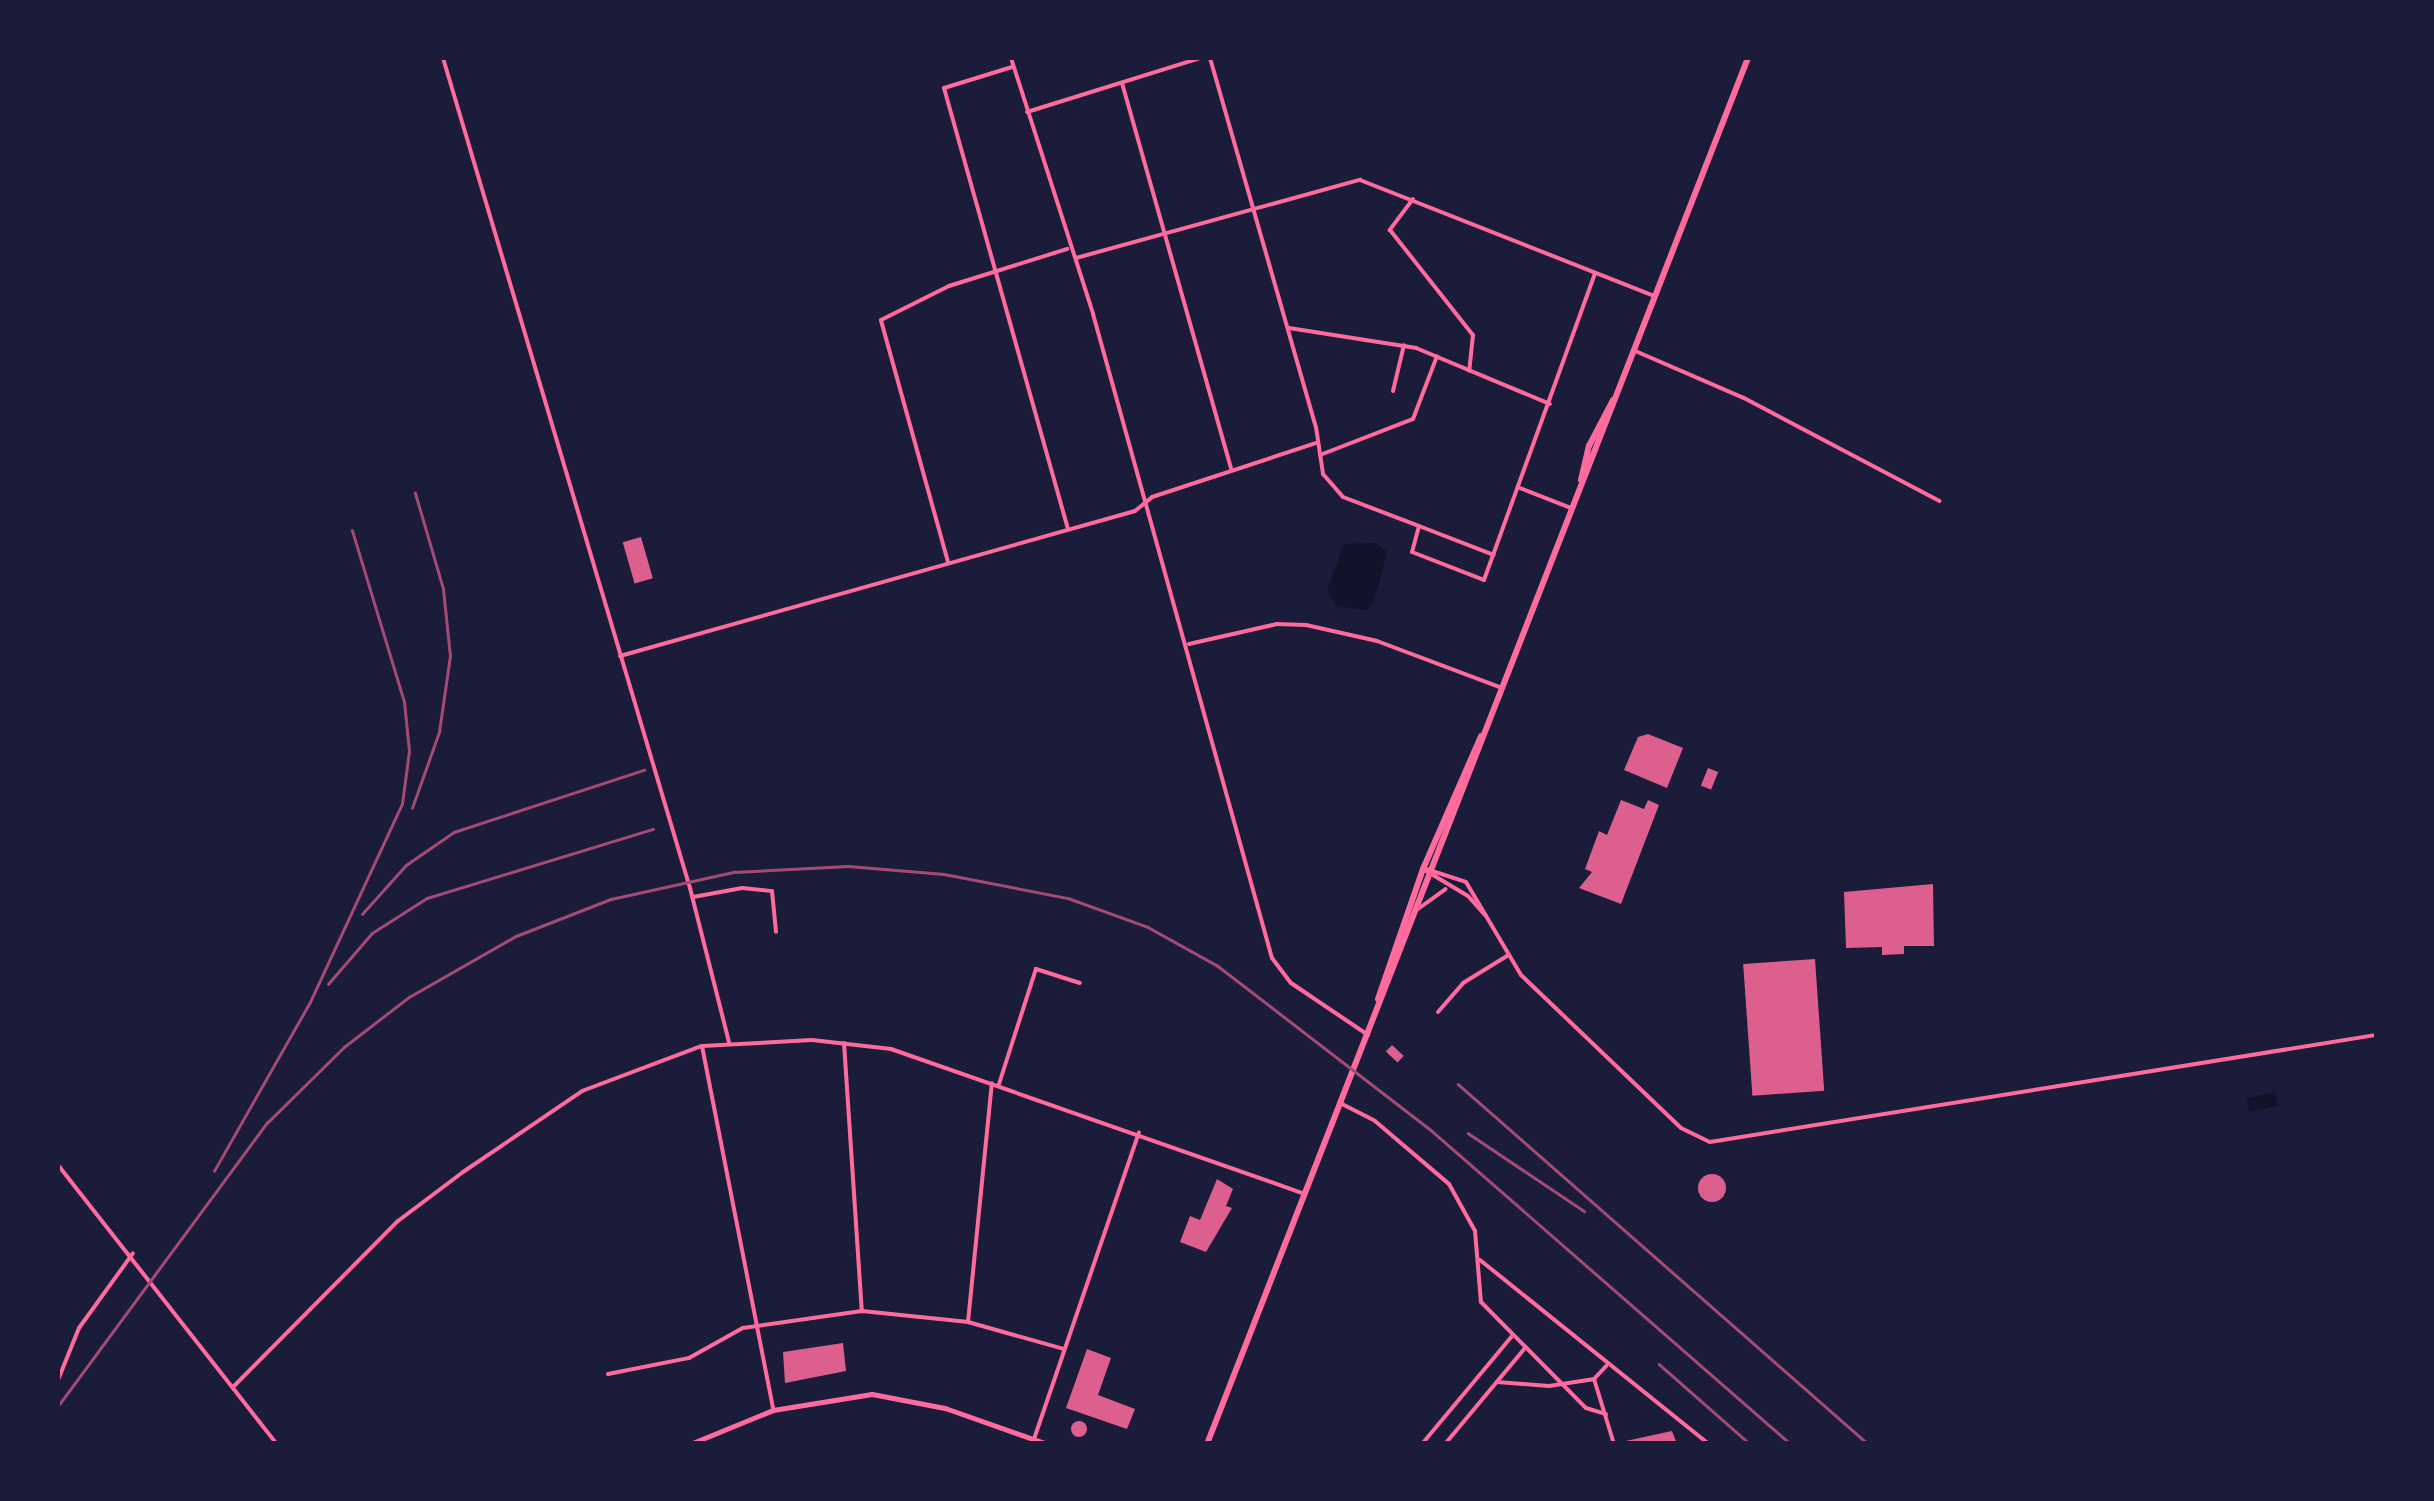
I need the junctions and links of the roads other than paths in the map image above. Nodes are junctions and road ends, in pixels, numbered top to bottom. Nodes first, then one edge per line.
1 (443, 58) edge
2 (1011, 58) edge
3 (1200, 58) edge
4 (1210, 58) edge
5 (1748, 58) edge
6 (1014, 66) junction
7 (1122, 83) junction
8 (1026, 112) junction
9 (1412, 199) junction
10 (1255, 209) junction
11 (1165, 234) junction
12 (1068, 249) junction
13 (1076, 258) junction
14 (996, 269) junction
15 (1595, 273) junction
16 (1654, 296) junction
17 (1289, 328) junction
18 (1404, 346) junction
19 (1633, 350) junction
20 (1437, 356) junction
21 (1470, 371) junction
22 (1394, 391) dead end
23 (1550, 404) junction
24 (1318, 442) junction
25 (1320, 455) junction
26 (1232, 470) junction
27 (1520, 488) junction
28 (1939, 500) dead end
29 (1146, 504) junction
30 (1571, 508) junction
31 (1419, 526) junction
32 (1068, 530) junction
33 (1494, 555) junction
34 (948, 562) junction
35 (1187, 645) junction
36 (620, 656) junction
37 (1502, 688) junction
38 (1485, 732) junction
39 (1434, 867) junction
40 (1423, 868) junction
41 (1430, 877) junction
42 (1448, 888) junction
43 (693, 897) junction
44 (1418, 909) junction
45 (1489, 920) junction
46 (776, 932) dead end
47 (1507, 956) junction
48 (1080, 983) dead end
49 (1438, 1012) dead end
50 (1374, 1018) junction
51 (1368, 1035) junction
52 (2376, 1035) edge
53 (729, 1042) junction
54 (844, 1043) junction
55 (702, 1046) junction
56 (992, 1081) junction
57 (999, 1084) junction
58 (1342, 1104) junction
59 (1139, 1133) junction
60 (58, 1165) edge
61 (1307, 1195) junction
62 (133, 1253) junction
63 (1480, 1260) junction
64 (862, 1311) junction
65 (968, 1322) junction
66 (756, 1324) junction
67 (1512, 1336) junction
68 (1525, 1348) junction
69 (1064, 1349) junction
70 (1606, 1366) junction
71 (608, 1374) dead end
72 (1594, 1379) junction
73 (58, 1380) edge
74 (1497, 1382) junction
75 (1564, 1382) junction
76 (233, 1387) junction
77 (773, 1410) junction
78 (1606, 1414) junction
79 (1034, 1439) junction
80 (1209, 1442) edge
81 (277, 1444) edge
82 (690, 1444) edge
83 (1047, 1444) edge
84 (1422, 1444) edge
85 (1446, 1444) edge
86 (1614, 1444) edge
87 (1709, 1444) edge

1 - 36 street
2 - 6 street
3 - 7 street
4 - 10 street
5 - 16 main road
6 - 8 street
6 - 14 street
7 - 8 street
7 - 11 street
8 - 12 street
9 - 10 street
9 - 15 street
9 - 21 street
10 - 11 street
10 - 17 street
11 - 13 street
11 - 26 street
12 - 13 street
12 - 14 street
13 - 29 street
14 - 32 street
14 - 34 street
15 - 16 street
15 - 23 street
16 - 19 main road
17 - 18 street
17 - 24 street
18 - 20 street
18 - 22 street
19 - 28 street
19 - 30 main road
20 - 21 street
20 - 25 street
21 - 23 street
23 - 27 street
24 - 25 street
24 - 26 street
25 - 31 street
26 - 29 street
27 - 30 street
27 - 33 street
29 - 32 street
29 - 35 street
30 - 37 main road
31 - 33 street
31 - 33 street
32 - 34 street
34 - 36 street
35 - 37 street
35 - 51 street
36 - 43 street
37 - 38 main road
38 - 39 main road
38 - 40 main road
39 - 40 street
39 - 41 main road
39 - 45 street
40 - 41 street
40 - 50 main road
41 - 42 street
41 - 44 main road
42 - 44 street
42 - 45 street
43 - 46 street
43 - 53 street
44 - 50 main road
45 - 47 street
47 - 49 street
47 - 52 street
48 - 57 street
50 - 51 main road
51 - 58 main road
53 - 54 street
53 - 55 street
54 - 56 street
54 - 64 street
55 - 66 street
55 - 76 street
56 - 57 street
56 - 65 street
57 - 59 street
58 - 61 main road
58 - 63 street
59 - 61 street
59 - 69 street
60 - 62 street
61 - 80 main road
62 - 73 street
62 - 76 street
63 - 67 street
63 - 70 street
64 - 65 street
64 - 66 street
65 - 69 street
66 - 71 street
66 - 77 street
67 - 68 street
67 - 84 street
68 - 74 street
68 - 75 street
69 - 79 street
70 - 72 street
70 - 87 street
72 - 75 street
72 - 78 street
74 - 75 street
74 - 85 street
75 - 78 street
76 - 81 street
77 - 79 street
77 - 82 street
78 - 86 street
79 - 83 street

